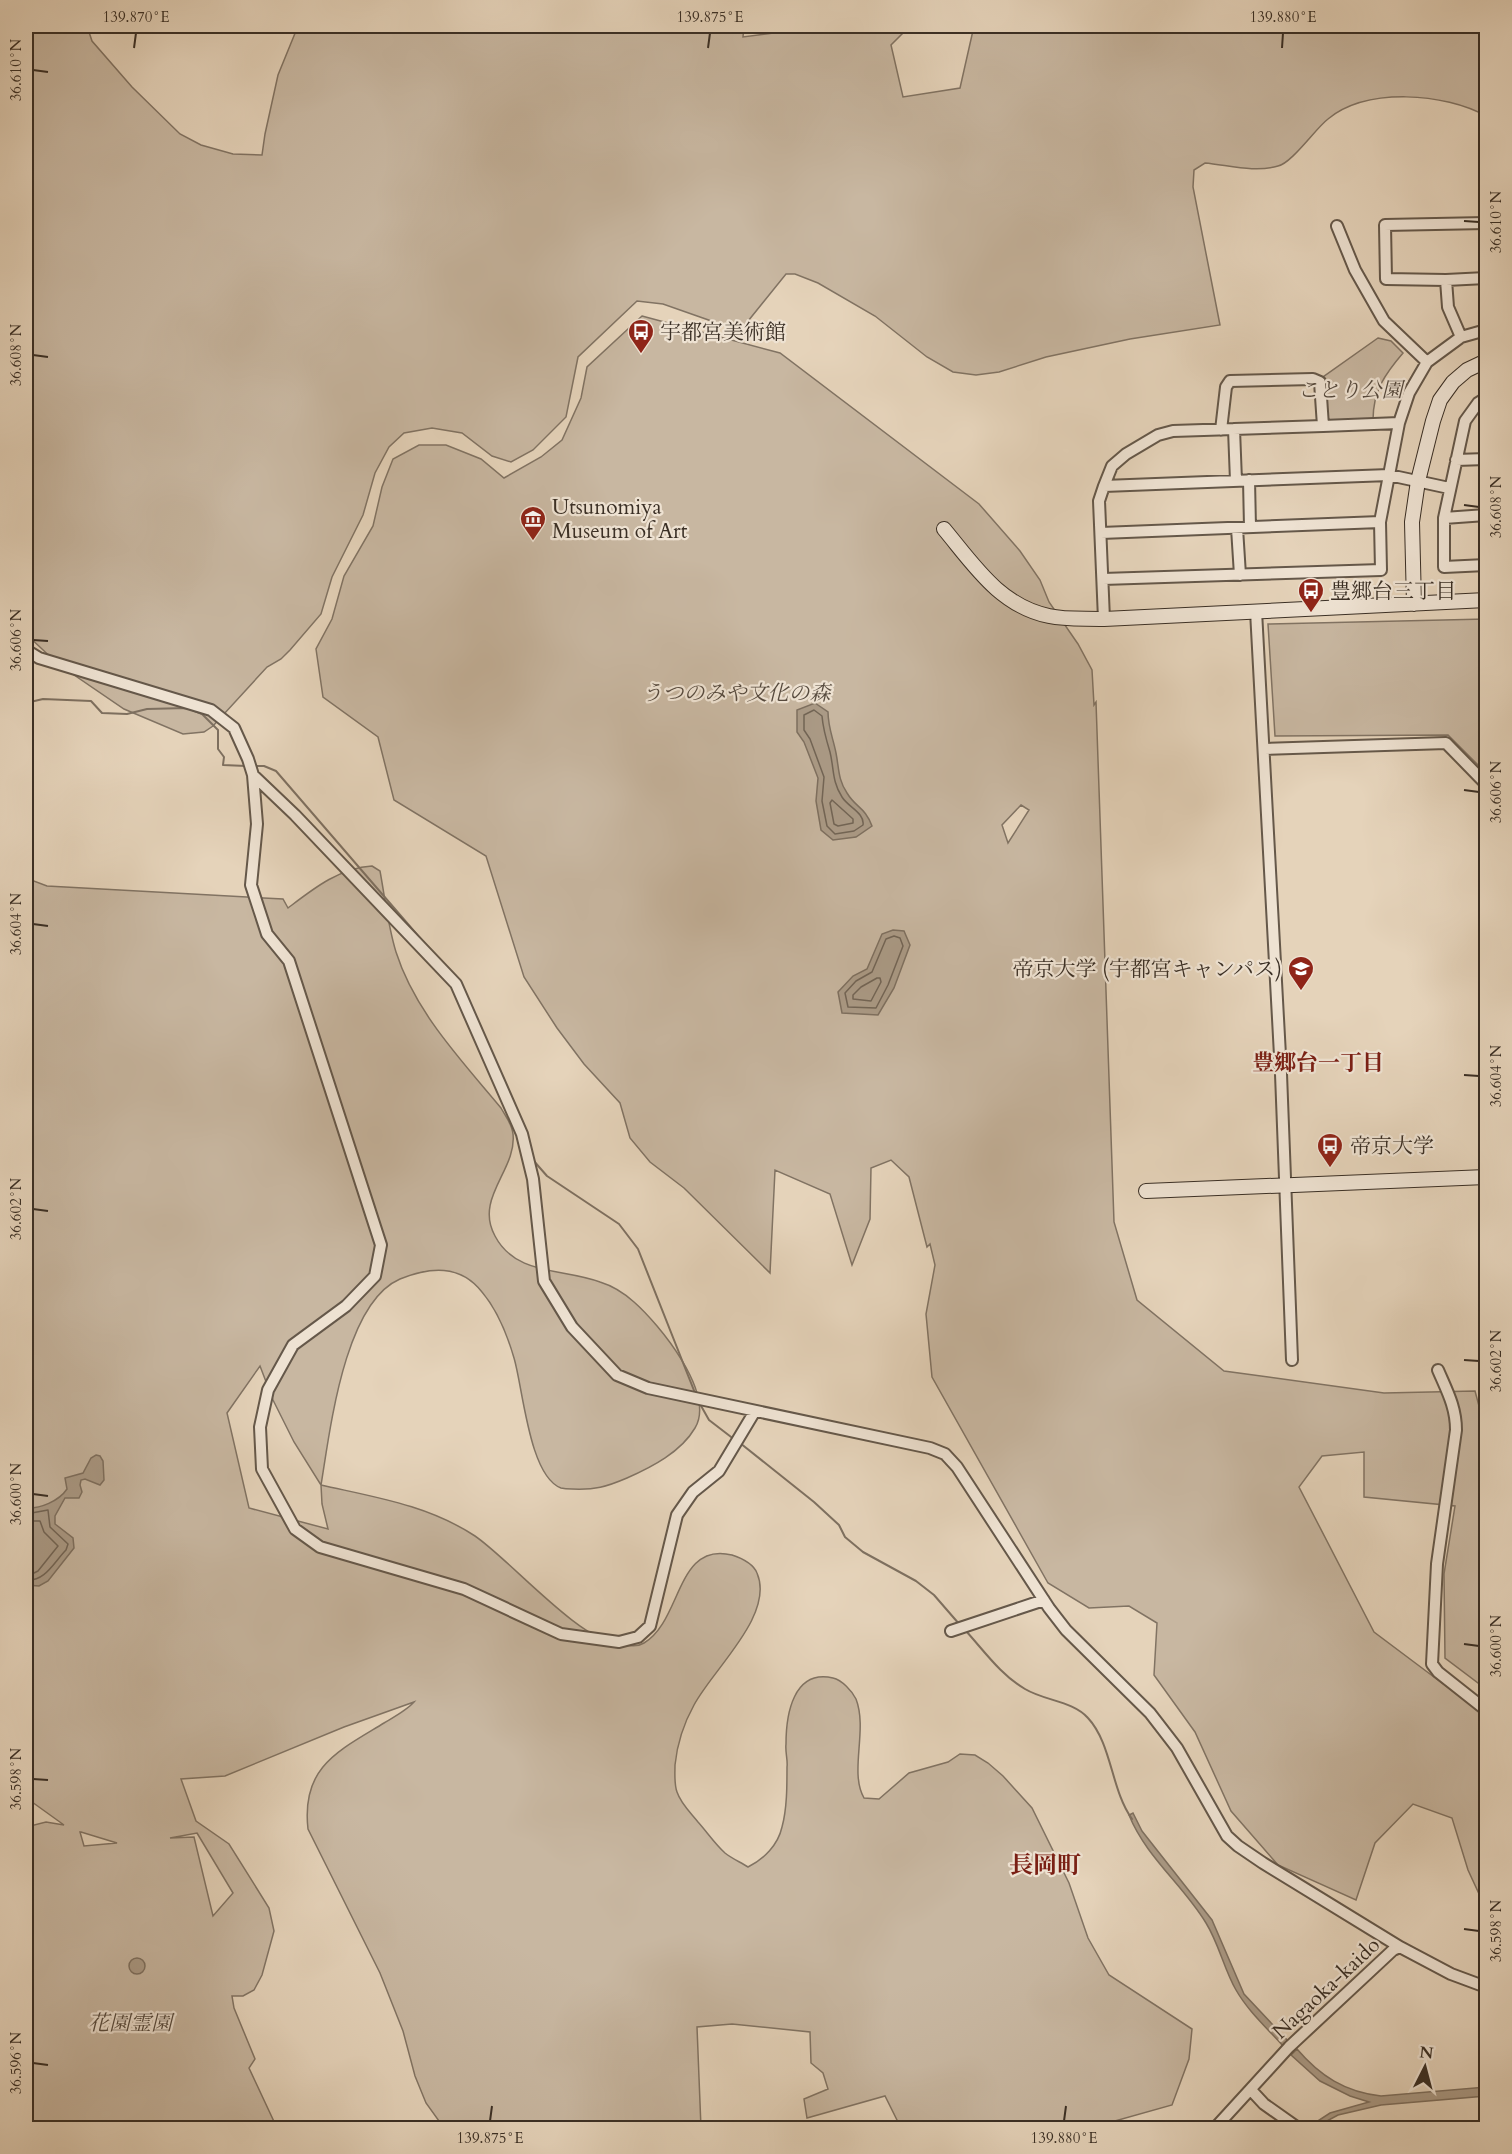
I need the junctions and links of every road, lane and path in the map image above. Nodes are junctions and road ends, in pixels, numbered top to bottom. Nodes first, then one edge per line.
1 (1486, 223) edge
2 (1337, 226) dead end
3 (1486, 278) edge
4 (1446, 280) junction
5 (1486, 330) edge
6 (1461, 337) junction
7 (1486, 361) edge
8 (1427, 362) junction
9 (1486, 398) edge
10 (1399, 423) junction
11 (1323, 426) junction
12 (1221, 429) junction
13 (1234, 429) junction
14 (1486, 459) edge
15 (1455, 460) junction
16 (1389, 475) junction
17 (1249, 480) junction
18 (1236, 481) junction
19 (1418, 481) junction
20 (1104, 486) junction
21 (1449, 488) junction
22 (1486, 515) edge
23 (1444, 518) junction
24 (1380, 522) junction
25 (1250, 527) junction
26 (1237, 528) junction
27 (944, 529) dead end
28 (1101, 533) junction
29 (1486, 565) edge
30 (1239, 574) junction
31 (1103, 579) junction
32 (1486, 600) edge
33 (1414, 604) junction
34 (1256, 611) junction
35 (1104, 618) junction
36 (26, 650) edge
37 (1265, 749) junction
38 (253, 775) junction
39 (1486, 784) edge
40 (1486, 1177) edge
41 (1287, 1185) junction
42 (1146, 1191) dead end
43 (1292, 1360) dead end
44 (1438, 1370) dead end
45 (755, 1411) junction
46 (1044, 1600) junction
47 (951, 1631) dead end
48 (1486, 1710) edge
49 (1400, 1947) junction
50 (1486, 1987) edge
51 (1251, 2090) junction
52 (1215, 2128) edge
53 (1298, 2128) edge

1 - 4 street
2 - 8 street
3 - 4 street
4 - 6 street
5 - 6 street
6 - 8 street
7 - 19 street
8 - 10 street
9 - 15 street
10 - 11 street
10 - 16 street
11 - 12 street
11 - 13 street
12 - 13 street
12 - 20 street
13 - 18 street
14 - 15 street
15 - 21 street
16 - 17 street
16 - 19 street
16 - 24 street
17 - 18 street
17 - 25 street
18 - 20 street
19 - 21 street
19 - 33 street
20 - 28 street
21 - 23 street
22 - 23 street
23 - 29 street
24 - 25 street
24 - 30 street
25 - 26 street
26 - 28 street
26 - 30 street
27 - 35 street
28 - 31 street
30 - 31 street
31 - 35 street
32 - 33 street
33 - 34 street
34 - 35 street
34 - 37 street
36 - 38 street
37 - 39 street
37 - 41 street
38 - 45 street
38 - 45 street
40 - 41 street
41 - 42 street
41 - 43 street
44 - 48 street
45 - 46 street
46 - 47 street
46 - 49 street
49 - 50 street, Nagaoka-kaido
49 - 51 street, Nagaoka-kaido
51 - 52 street, Nagaoka-kaido
51 - 53 street

